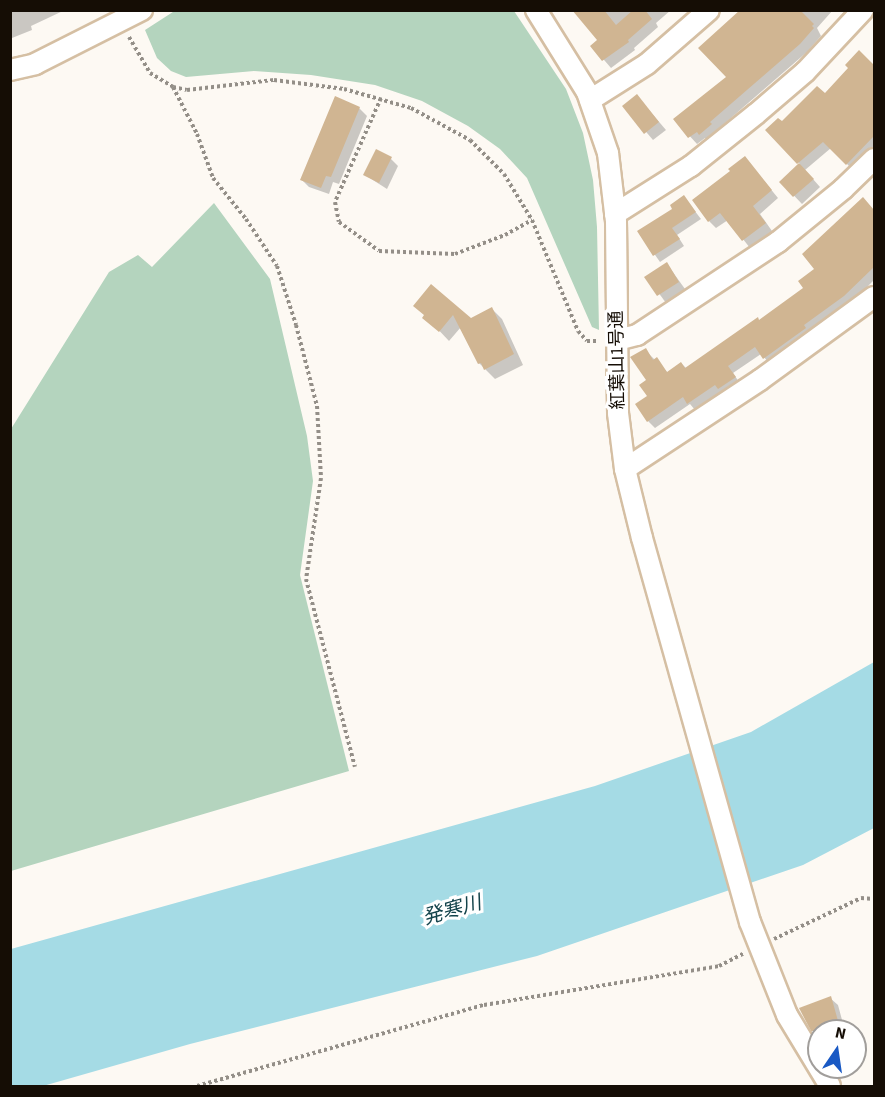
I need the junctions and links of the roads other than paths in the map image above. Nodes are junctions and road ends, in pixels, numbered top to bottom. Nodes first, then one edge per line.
1 (142, 10) edge
2 (536, 10) edge
3 (709, 10) edge
4 (863, 10) edge
5 (10, 70) edge
6 (590, 100) junction
7 (874, 159) edge
8 (615, 214) junction
9 (874, 297) edge
10 (608, 341) junction
11 (625, 469) junction
12 (830, 1086) edge

1 - 5 street
2 - 6 street, 紅葉山1号通
3 - 6 street
4 - 8 street
6 - 8 street, 紅葉山1号通
7 - 10 street
8 - 10 street, 紅葉山1号通
9 - 11 street
10 - 11 street, 紅葉山1号通
11 - 12 street, 紅葉山1号通

